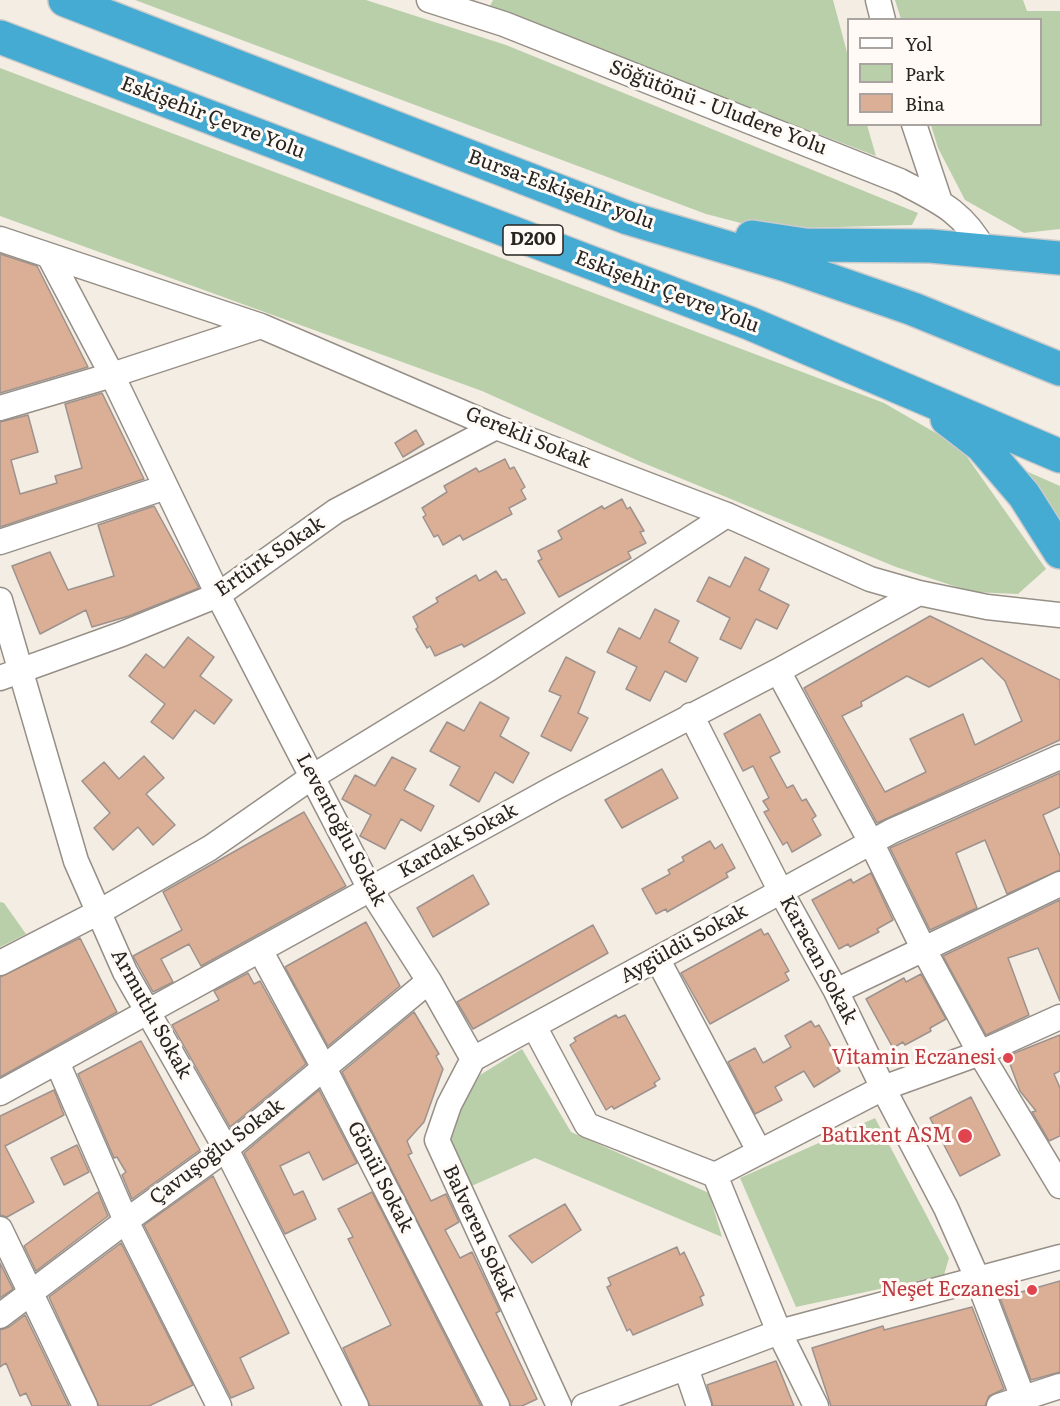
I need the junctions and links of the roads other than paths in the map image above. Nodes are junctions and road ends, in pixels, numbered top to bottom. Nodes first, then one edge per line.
1 (65, 0) edge
2 (429, 0) edge
3 (878, 0) edge
4 (883, 18) edge
5 (0, 37) edge
6 (916, 126) edge
7 (940, 202) junction
8 (628, 218) junction
9 (0, 239) edge
10 (984, 250) junction
11 (49, 256) junction
12 (1060, 258) edge
13 (261, 326) junction
14 (1060, 369) edge
15 (112, 375) junction
16 (914, 392) junction
17 (0, 408) edge
18 (496, 427) junction
19 (1060, 456) edge
20 (166, 487) junction
21 (728, 515) junction
22 (0, 542) edge
23 (1060, 552) edge
24 (919, 593) junction
25 (218, 595) junction
26 (0, 600) edge
27 (1060, 615) edge
28 (778, 671) junction
29 (10, 675) edge
30 (691, 715) junction
31 (1060, 757) edge
32 (312, 777) junction
33 (871, 842) junction
34 (1060, 884) edge
35 (370, 889) junction
36 (780, 890) junction
37 (99, 912) junction
38 (260, 950) junction
39 (924, 950) junction
40 (658, 960) junction
41 (0, 963) edge
42 (429, 981) junction
43 (836, 991) junction
44 (149, 1011) junction
45 (1060, 1017) edge
46 (534, 1026) junction
47 (980, 1053) junction
48 (473, 1059) junction
49 (57, 1062) junction
50 (324, 1068) junction
51 (883, 1088) junction
52 (0, 1093) edge
53 (226, 1149) junction
54 (759, 1151) junction
55 (1053, 1156) edge
56 (714, 1175) junction
57 (1060, 1186) edge
58 (126, 1221) junction
59 (0, 1229) edge
60 (1060, 1257) edge
61 (978, 1280) junction
62 (32, 1294) junction
63 (0, 1316) edge
64 (779, 1332) junction
65 (686, 1368) junction
66 (1060, 1386) edge
67 (1025, 1402) edge
68 (85, 1406) edge
69 (219, 1406) edge
70 (356, 1406) edge
71 (497, 1406) edge
72 (559, 1406) edge
73 (584, 1406) edge
74 (699, 1406) edge
75 (816, 1406) edge
76 (999, 1406) edge

1 - 8 highway, Bursa-Eskişehir yolu
2 - 7 street, Söğütönü - Uludere Yolu
3 - 4 street
5 - 16 highway, Eskişehir Çevre Yolu / D200
6 - 7 street
7 - 10 street, Söğütönü - Uludere Yolu
8 - 10 highway
8 - 14 highway, Bursa-Eskişehir yolu
9 - 11 street, Gerekli Sokak
10 - 12 highway
11 - 13 street, Gerekli Sokak
11 - 15 street
13 - 15 street
13 - 18 street, Gerekli Sokak
15 - 17 street
15 - 20 street
16 - 19 highway, Eskişehir Çevre Yolu / D200
16 - 23 highway
18 - 21 street, Gerekli Sokak
18 - 25 street, Ertürk Sokak
20 - 22 street
20 - 25 street, Leventoğlu Sokak
21 - 24 street, Gerekli Sokak
21 - 32 street
24 - 27 street, Gerekli Sokak
24 - 28 street, Kardak Sokak
25 - 29 street, Ertürk Sokak
25 - 32 street, Leventoğlu Sokak
26 - 29 street, Armutlu Sokak
28 - 30 street, Kardak Sokak
28 - 33 street
29 - 37 street, Armutlu Sokak
30 - 35 street, Kardak Sokak
30 - 36 street, Karacan Sokak
31 - 33 street, Aygüldü Sokak
32 - 35 street, Leventoğlu Sokak
32 - 37 street
33 - 36 street, Aygüldü Sokak
33 - 39 street
34 - 39 street
35 - 38 street, Kardak Sokak
35 - 42 street, Leventoğlu Sokak
36 - 40 street, Aygüldü Sokak
36 - 43 street, Karacan Sokak
37 - 41 street
37 - 44 street, Armutlu Sokak
38 - 44 street, Kardak Sokak
38 - 50 street, Gönül Sokak
39 - 43 street
39 - 47 street
40 - 46 street, Aygüldü Sokak
40 - 54 street
42 - 48 street, Leventoğlu Sokak
42 - 50 street, Çavuşoğlu Sokak
43 - 51 street, Karacan Sokak
44 - 49 street, Kardak Sokak
44 - 53 street, Armutlu Sokak
45 - 47 street
46 - 48 street, Aygüldü Sokak
46 - 56 street
47 - 51 street
47 - 55 street
48 - 72 street, Balveren Sokak
49 - 52 street, Kardak Sokak
49 - 58 street
50 - 53 street, Çavuşoğlu Sokak
50 - 71 street, Gönül Sokak
51 - 54 street
51 - 61 street, Karacan Sokak
53 - 58 street, Çavuşoğlu Sokak
53 - 70 street, Armutlu Sokak
54 - 56 street
55 - 57 street
56 - 64 street
58 - 62 street, Çavuşoğlu Sokak
58 - 69 street
59 - 62 street
60 - 61 street
61 - 64 street
61 - 67 street, Karacan Sokak
62 - 63 street, Çavuşoğlu Sokak
62 - 68 street
64 - 65 street
64 - 75 street
65 - 73 street
65 - 74 street
66 - 67 street
67 - 76 street

